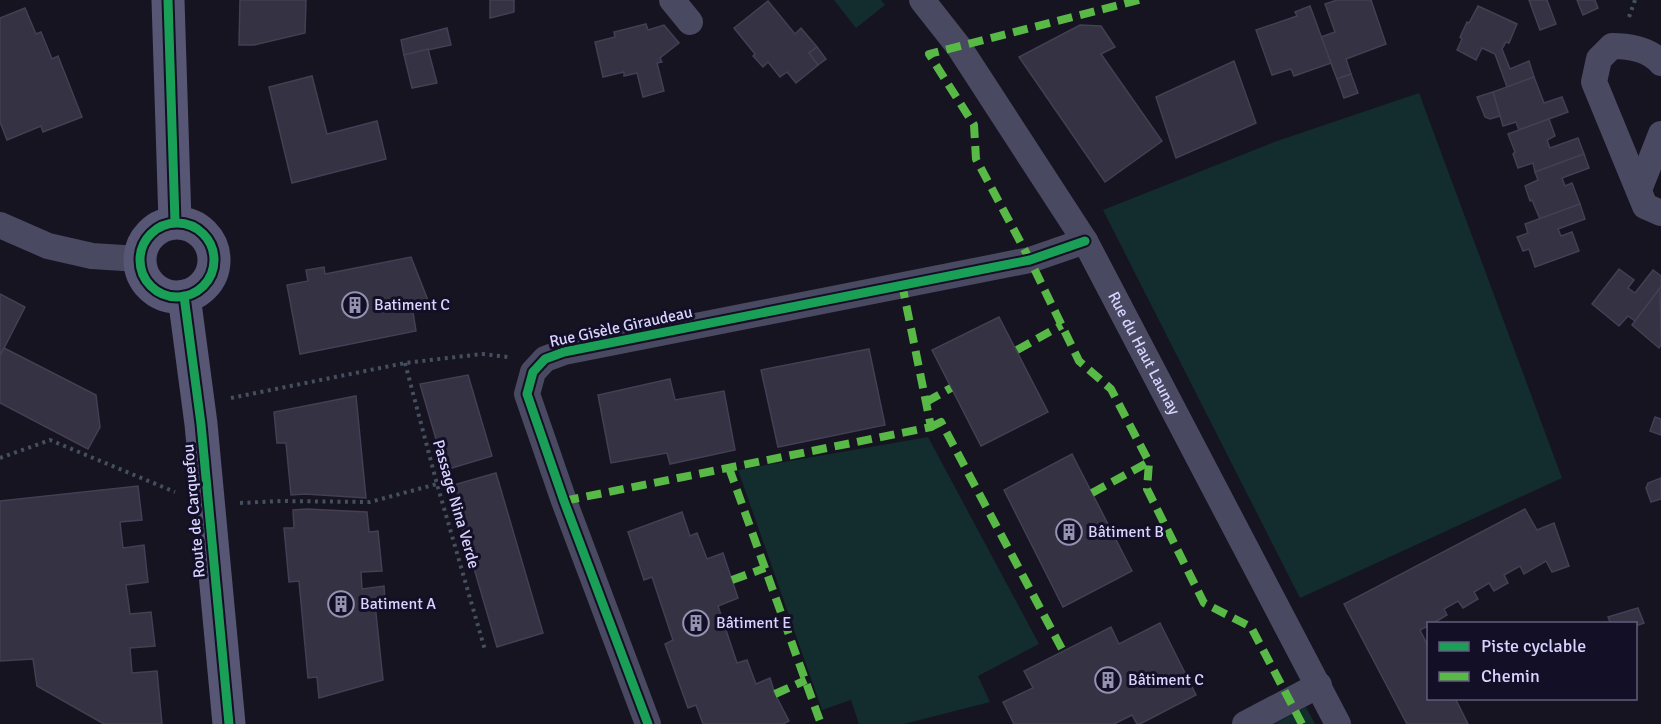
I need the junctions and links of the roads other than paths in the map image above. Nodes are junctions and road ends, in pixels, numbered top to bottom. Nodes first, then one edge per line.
1 (168, 0) edge
2 (672, 0) edge
3 (922, 0) edge
4 (690, 22) dead end
5 (1661, 63) edge
6 (1661, 134) edge
7 (1639, 190) junction
8 (1661, 213) edge
9 (176, 222) junction
10 (0, 225) edge
11 (1085, 241) junction
12 (139, 259) junction
13 (184, 296) junction
14 (1319, 685) junction
15 (229, 724) edge
16 (648, 724) edge
17 (1245, 724) edge
18 (1338, 724) edge

1 - 9 main road
2 - 4 street
3 - 11 street, Rue du Haut Launay
5 - 7 street
6 - 7 street
7 - 8 street
9 - 12 main road
9 - 13 main road
10 - 12 street
11 - 14 street, Rue du Haut Launay
11 - 16 street, Rue Gisèle Giraudeau
12 - 13 main road
13 - 15 main road, Route de Carquefou
14 - 17 street
14 - 18 street, Rue du Haut Launay

